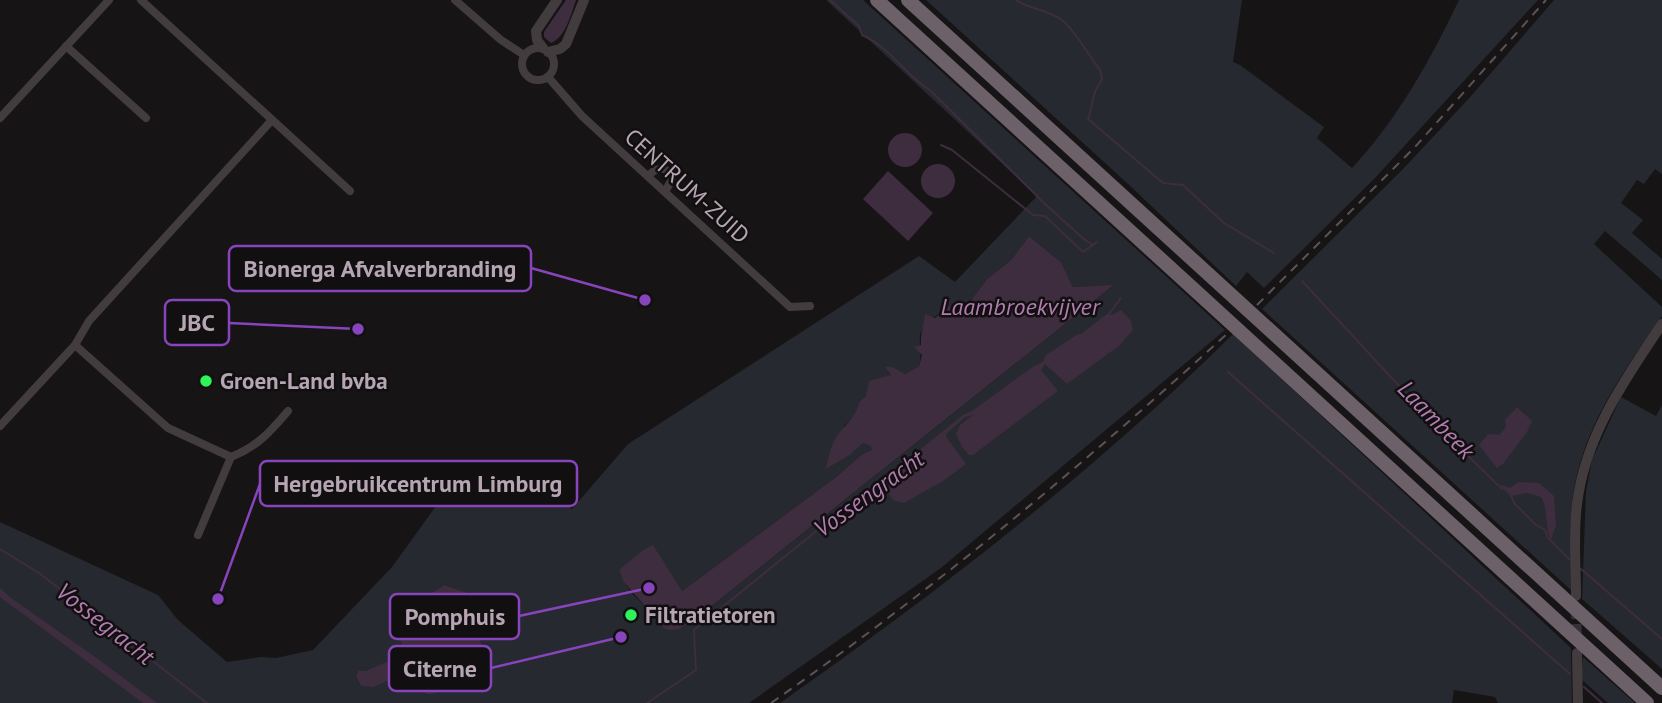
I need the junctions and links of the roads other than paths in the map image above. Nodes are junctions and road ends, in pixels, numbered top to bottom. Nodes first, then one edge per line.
1 (109, 0) edge
2 (142, 0) edge
3 (455, 0) edge
4 (557, 0) edge
5 (584, 0) edge
6 (877, 0) edge
7 (908, 0) edge
8 (66, 46) junction
9 (545, 50) junction
10 (524, 55) junction
11 (548, 77) junction
12 (0, 118) edge
13 (146, 118) dead end
14 (272, 120) junction
15 (648, 176) junction
16 (350, 191) dead end
17 (665, 192) junction
18 (810, 306) dead end
19 (1662, 324) edge
20 (75, 345) junction
21 (288, 411) dead end
22 (0, 426) edge
23 (231, 457) junction
24 (198, 534) dead end
25 (1576, 596) tunnel mouth
26 (1577, 653) tunnel mouth
27 (1662, 688) edge
28 (1578, 703) edge
29 (1647, 703) edge

1 - 8 street
2 - 14 street
3 - 10 street
4 - 9 street
5 - 9 street
6 - 29 highway
7 - 27 highway
8 - 12 street
8 - 13 street
9 - 10 street
9 - 11 street
10 - 11 street
11 - 15 street, CENTRUM-ZUID
14 - 16 street
14 - 20 street
15 - 17 street, CENTRUM-ZUID
15 - 17 street
17 - 18 street, CENTRUM-ZUID
19 - 25 street
20 - 22 street
20 - 23 street
21 - 23 street
23 - 24 street
26 - 28 street

